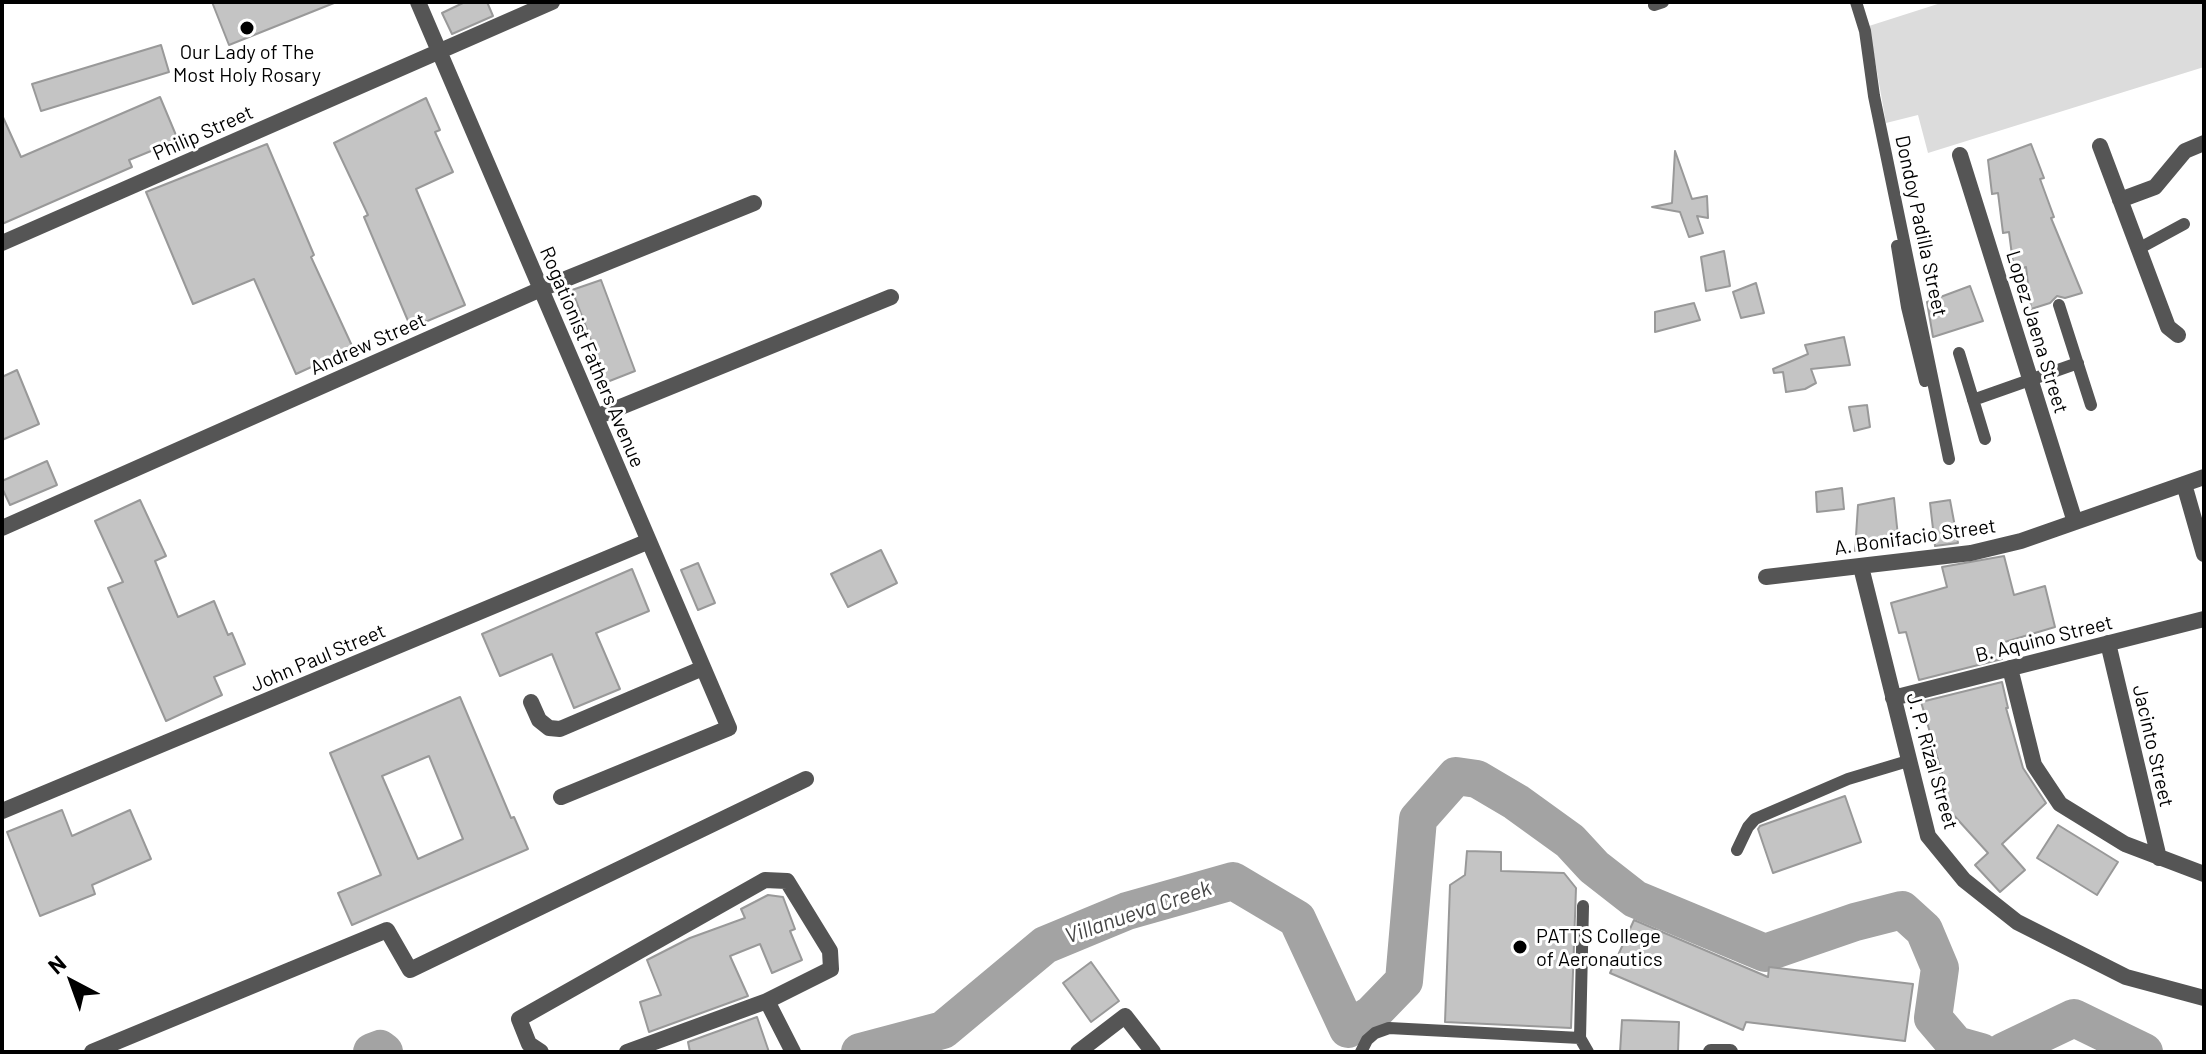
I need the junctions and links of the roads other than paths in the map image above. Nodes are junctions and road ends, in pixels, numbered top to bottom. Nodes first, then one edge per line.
1 (418, 2) edge
2 (552, 2) edge
3 (1856, 2) edge
4 (439, 51) junction
5 (2204, 143) edge
6 (2100, 146) dead end
7 (1960, 155) dead end
8 (2120, 200) junction
9 (754, 203) dead end
10 (2184, 224) dead end
11 (2, 243) edge
12 (2138, 249) junction
13 (541, 289) junction
14 (891, 297) dead end
15 (2059, 305) dead end
16 (2178, 335) dead end
17 (1959, 353) dead end
18 (2078, 363) junction
19 (2032, 380) junction
20 (1973, 400) junction
21 (2091, 405) dead end
22 (596, 417) junction
23 (1985, 439) dead end
24 (1949, 459) dead end
25 (2204, 477) edge
26 (2184, 484) junction
27 (2075, 522) junction
28 (2, 528) edge
29 (649, 541) junction
30 (2204, 554) edge
31 (1861, 567) junction
32 (1766, 577) dead end
33 (2204, 619) edge
34 (2108, 643) junction
35 (703, 668) junction
36 (2010, 668) junction
37 (1893, 698) junction
38 (531, 702) dead end
39 (1908, 761) junction
40 (806, 779) dead end
41 (561, 797) dead end
42 (2, 811) edge
43 (1737, 850) dead end
44 (2159, 858) junction
45 (2204, 874) edge
46 (1583, 906) dead end
47 (2204, 998) edge
48 (767, 1001) junction
49 (1580, 1038) junction
50 (792, 1050) edge
51 (92, 1052) edge
52 (541, 1052) edge
53 (627, 1052) edge
54 (1078, 1052) edge
55 (1153, 1052) edge
56 (1361, 1052) edge
57 (1588, 1052) edge
58 (1711, 1052) edge
59 (1730, 1052) edge

1 - 4 street, Rogationist Fathers Avenue
2 - 4 street, Philip Street
3 - 24 lane, Dondoy Padilla Street
4 - 11 street, Philip Street
4 - 13 street, Rogationist Fathers Avenue
5 - 8 street
6 - 8 street
7 - 19 street, Lopez Jaena Street
8 - 12 street
9 - 13 street, Andrew Street
10 - 12 lane
12 - 16 street
13 - 22 street, Rogationist Fathers Avenue
13 - 28 street, Andrew Street
14 - 22 street
15 - 18 lane
17 - 20 lane
18 - 19 lane
18 - 21 lane
19 - 20 lane
19 - 27 street, Lopez Jaena Street
20 - 23 lane
22 - 29 street, Rogationist Fathers Avenue
25 - 26 street, A. Bonifacio Street
26 - 27 street, A. Bonifacio Street
26 - 30 street
27 - 31 street, A. Bonifacio Street
29 - 35 street, Rogationist Fathers Avenue
29 - 42 street, John Paul Street
31 - 32 street, A. Bonifacio Street
31 - 37 street, J. P. Rizal Street
33 - 34 street, B. Aquino Street
34 - 36 street, B. Aquino Street
34 - 44 street, Jacinto Street
35 - 38 street
35 - 41 street, Rogationist Fathers Avenue
36 - 37 street, B. Aquino Street
36 - 44 street
37 - 39 street, J. P. Rizal Street
39 - 43 lane
39 - 47 street, J. P. Rizal Street
40 - 51 street
44 - 45 street
46 - 49 lane
48 - 50 street
48 - 52 street
48 - 53 street
49 - 56 lane
49 - 57 lane
54 - 55 street
58 - 59 street

